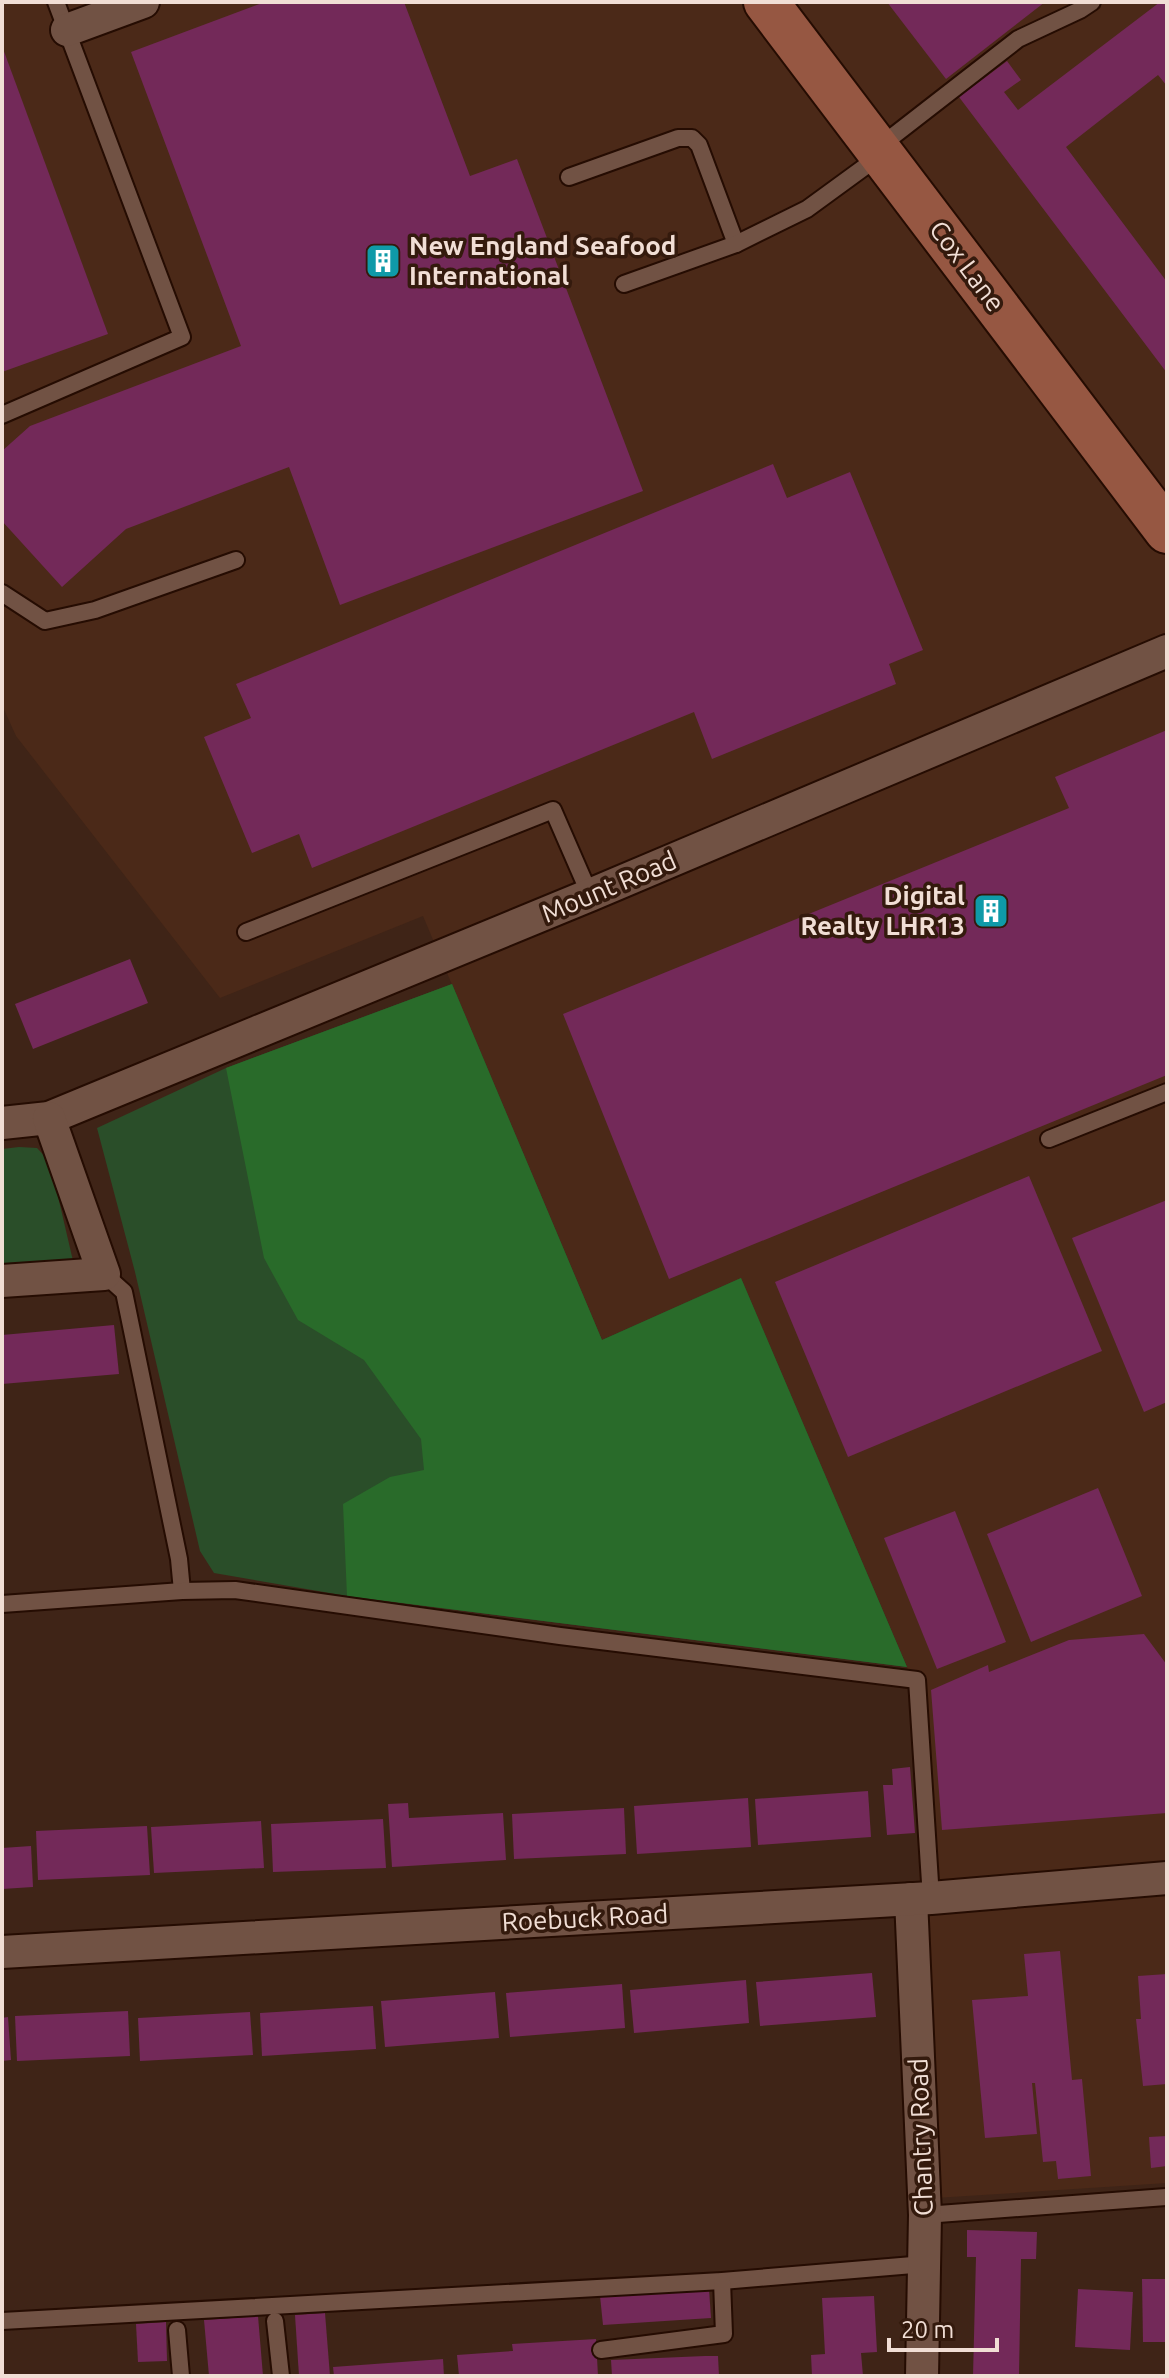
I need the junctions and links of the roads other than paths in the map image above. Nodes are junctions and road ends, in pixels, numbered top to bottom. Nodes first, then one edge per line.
1 (143, 2) edge
2 (766, 2) edge
3 (1092, 2) edge
4 (62, 16) edge
5 (880, 151) junction
6 (569, 177) dead end
7 (736, 244) junction
8 (624, 284) dead end
9 (2, 415) edge
10 (1162, 513) edge
11 (236, 560) dead end
12 (2, 593) edge
13 (1167, 651) edge
14 (590, 895) junction
15 (246, 932) dead end
16 (1167, 1092) edge
17 (49, 1118) junction
18 (2, 1123) edge
19 (1049, 1139) dead end
20 (104, 1274) junction
21 (2, 1281) edge
22 (182, 1591) junction
23 (2, 1604) edge
24 (1167, 1878) edge
25 (921, 1898) junction
26 (2, 1952) edge
27 (1166, 2197) edge
28 (925, 2215) junction
29 (925, 2264) junction
30 (722, 2281) junction
31 (2, 2321) edge
32 (275, 2321) dead end
33 (177, 2330) dead end
34 (601, 2350) dead end
35 (181, 2376) edge
36 (281, 2376) edge
37 (922, 2376) edge

1 - 4 street
2 - 5 street, Cox Lane
3 - 5 lane
4 - 9 lane
5 - 7 lane
5 - 10 street, Cox Lane
6 - 7 lane
7 - 8 lane
11 - 12 lane
13 - 14 street, Mount Road
14 - 15 lane
14 - 17 street, Mount Road
16 - 19 lane
17 - 18 street, Mount Road
17 - 20 street
20 - 21 street
20 - 22 lane
22 - 23 lane
22 - 25 lane
24 - 25 street, Roebuck Road
25 - 26 street, Roebuck Road
25 - 28 street, Chantry Road
27 - 28 lane
28 - 29 street, Chantry Road
29 - 30 lane
29 - 37 street, Chantry Road
30 - 31 lane
30 - 34 lane
32 - 36 lane
33 - 35 lane

